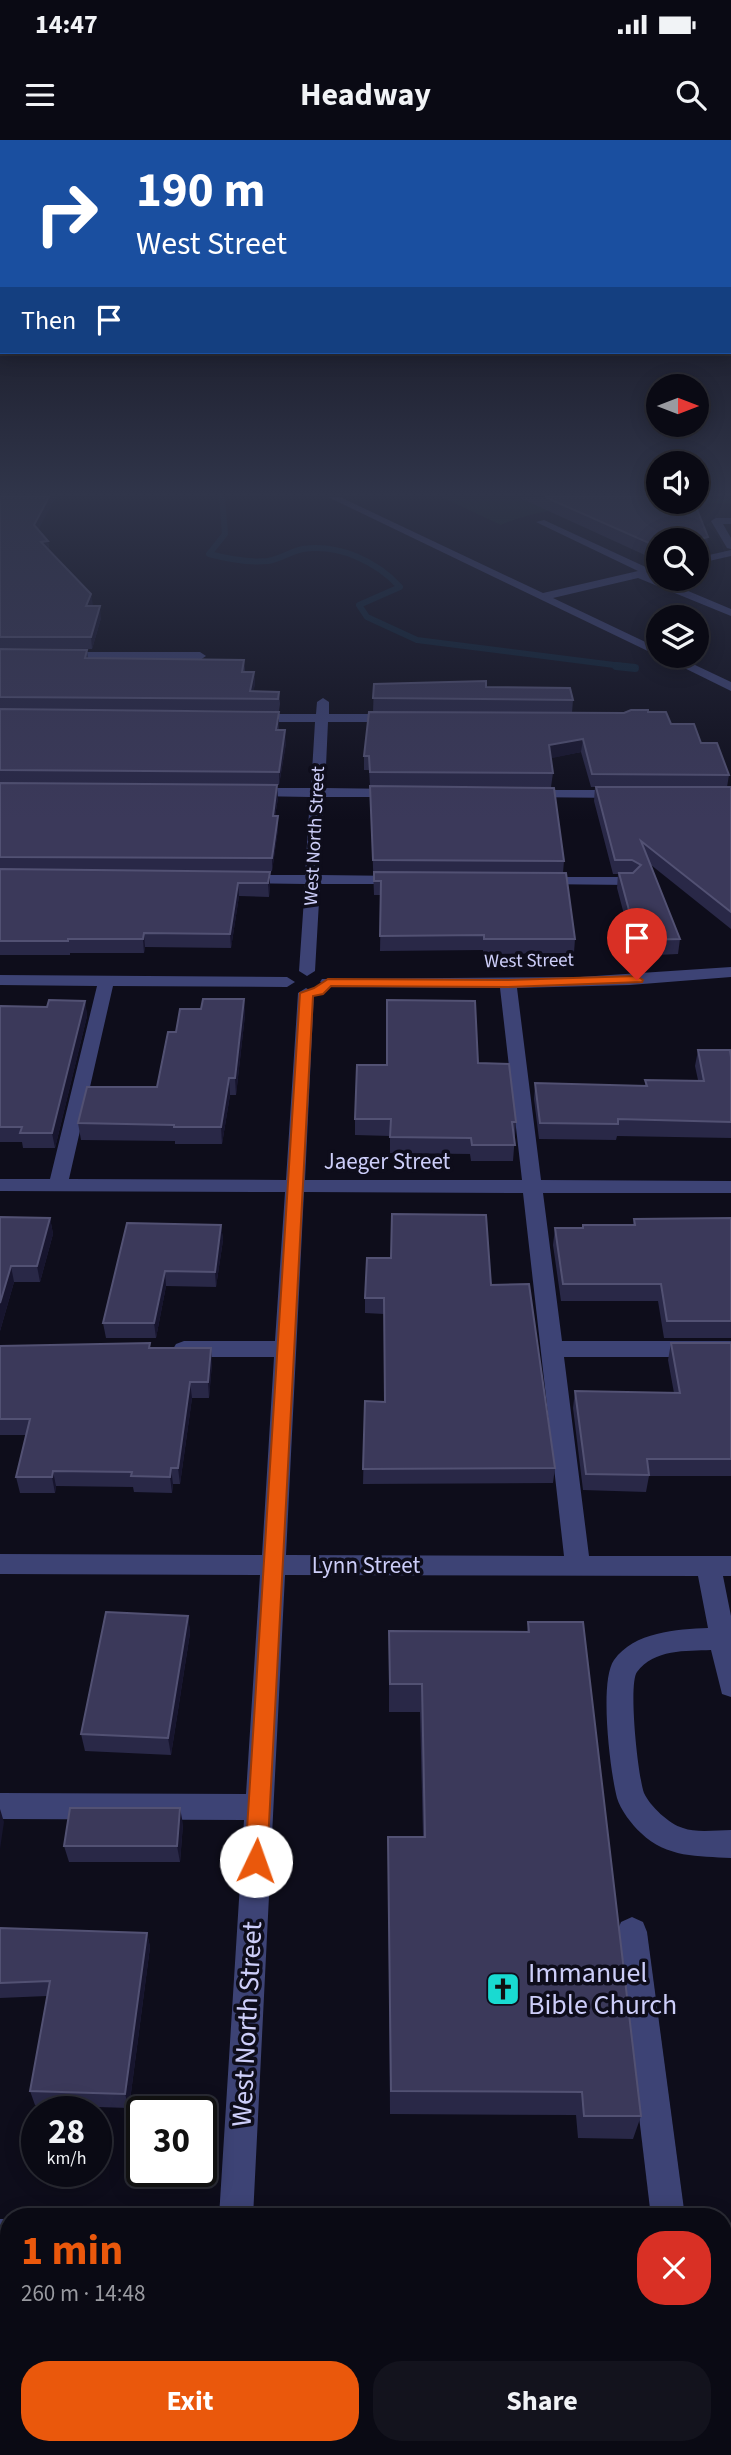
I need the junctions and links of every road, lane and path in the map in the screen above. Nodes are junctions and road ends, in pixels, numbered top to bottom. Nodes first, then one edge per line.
1 (558, 605) edge
2 (715, 605) edge
3 (731, 613) edge
4 (646, 646) edge
5 (53, 656) edge
6 (200, 656) edge
7 (691, 668) edge
8 (731, 687) edge
9 (323, 702) dead end
10 (242, 718) edge
11 (322, 718) junction
12 (404, 718) edge
13 (236, 792) edge
14 (317, 792) junction
15 (413, 793) edge
16 (510, 793) edge
17 (634, 794) edge
18 (231, 879) edge
19 (313, 879) junction
20 (409, 880) edge
21 (519, 881) edge
22 (630, 881) edge
23 (307, 971) junction
24 (731, 972) edge
25 (0, 980) edge
26 (106, 981) junction
27 (287, 982) junction
28 (328, 982) junction
29 (508, 984) junction
30 (306, 993) junction
31 (0, 1185) edge
32 (58, 1185) junction
33 (295, 1185) junction
34 (532, 1186) junction
35 (731, 1187) edge
36 (163, 1349) edge
37 (285, 1349) junction
38 (552, 1349) junction
39 (731, 1349) edge
40 (0, 1564) edge
41 (273, 1565) junction
42 (578, 1566) junction
43 (720, 1566) edge
44 (723, 1639) junction
45 (731, 1686) edge
46 (0, 1806) edge
47 (259, 1807) junction
48 (731, 1844) edge
49 (632, 1932) dead end
50 (237, 2208) edge
51 (667, 2208) edge

1 - 4 street
2 - 3 street
5 - 6 street
7 - 8 street
9 - 11 street, West North Street
10 - 11 street
11 - 12 street
11 - 14 street, West North Street
13 - 14 street
14 - 15 street
14 - 19 street, West North Street
16 - 17 street
18 - 19 street
19 - 20 street
19 - 23 street, West North Street
21 - 22 street
23 - 27 street
23 - 28 street
24 - 29 street, West Street
25 - 26 street
26 - 27 street
26 - 32 street
27 - 30 street
28 - 29 street, West Street
28 - 30 street
29 - 34 street
30 - 33 street, West North Street
31 - 32 street, Jaeger Street
32 - 33 street, Jaeger Street
33 - 34 street, Jaeger Street
33 - 37 street, West North Street
34 - 35 street, Jaeger Street
34 - 38 street
36 - 37 street
37 - 41 street, West North Street
38 - 39 street
38 - 42 street
40 - 41 street, Lynn Street
41 - 42 street, Lynn Street
41 - 47 street, West North Street
42 - 43 street, Lynn Street
43 - 44 street
44 - 45 street
44 - 48 street
46 - 47 street
47 - 50 street, West North Street
49 - 51 street

